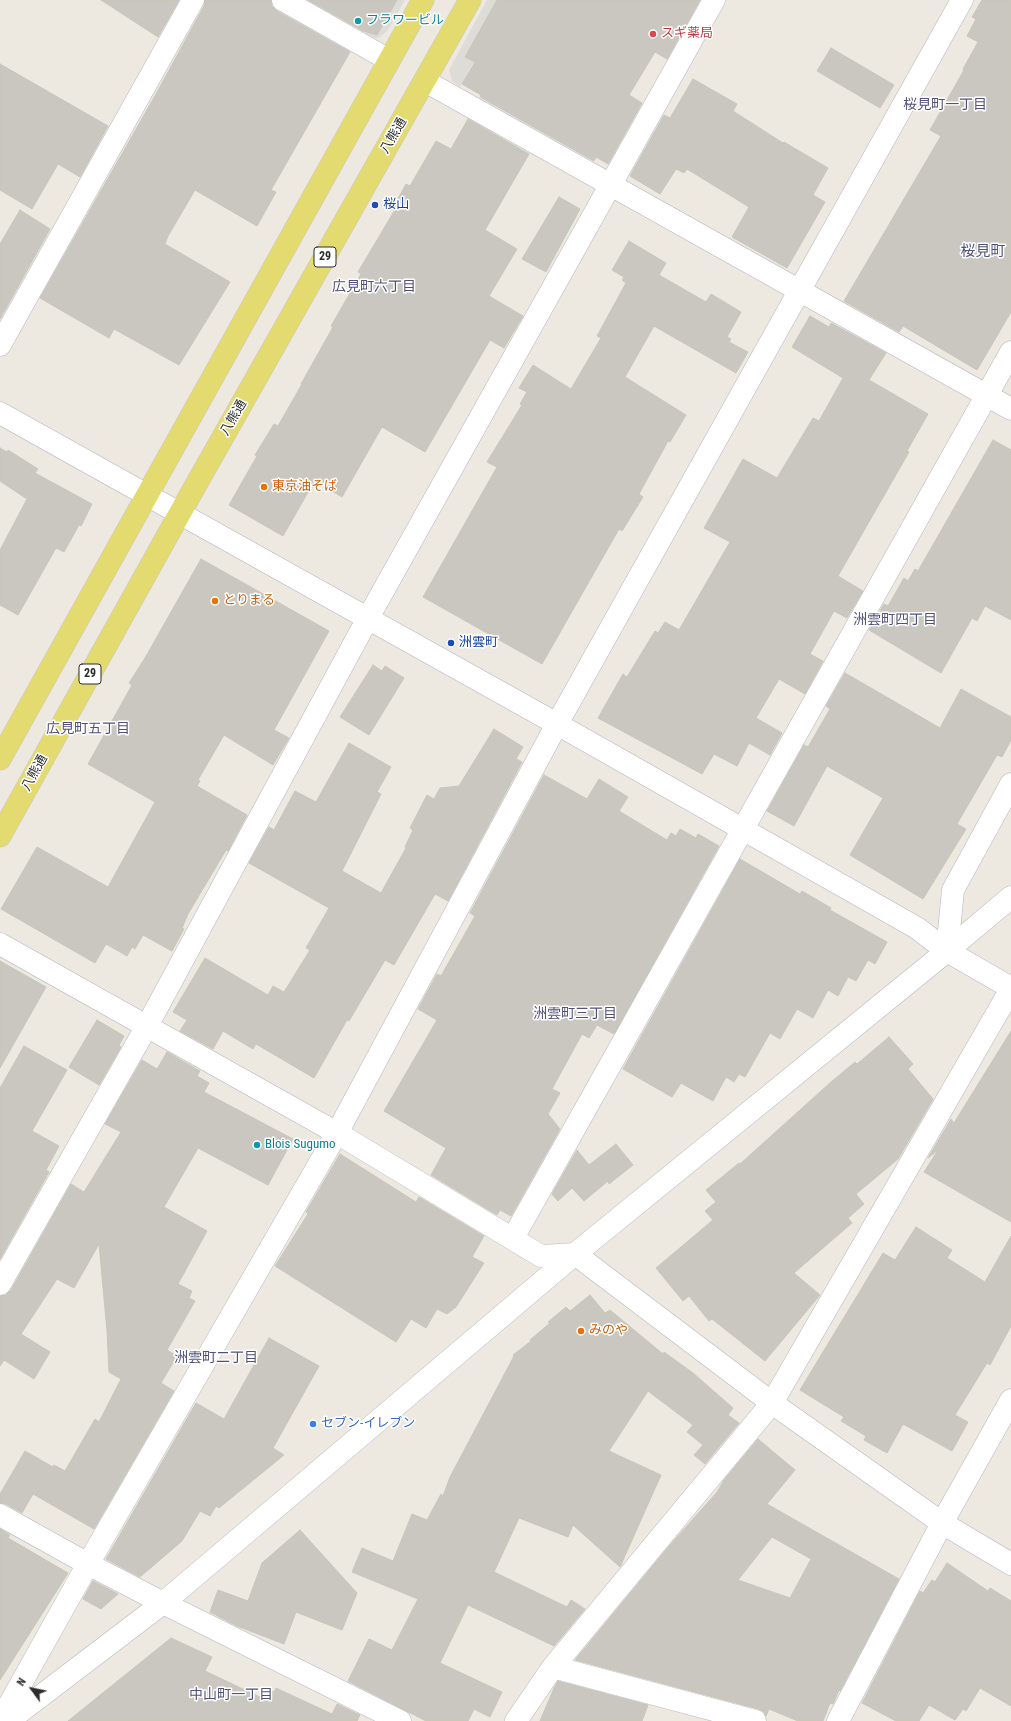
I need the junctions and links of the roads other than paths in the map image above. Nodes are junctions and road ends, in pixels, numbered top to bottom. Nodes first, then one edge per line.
1 (193, 0) edge
2 (283, 0) edge
3 (423, 0) edge
4 (470, 0) edge
5 (714, 0) edge
6 (962, 0) edge
7 (390, 60) junction
8 (425, 80) junction
9 (611, 185) junction
10 (800, 291) junction
11 (0, 345) edge
12 (1011, 352) edge
13 (987, 396) junction
14 (1011, 409) edge
15 (0, 413) edge
16 (147, 496) junction
17 (180, 513) junction
18 (368, 618) junction
19 (557, 724) junction
20 (0, 759) edge
21 (1011, 784) edge
22 (742, 828) junction
23 (0, 836) edge
24 (1011, 897) edge
25 (0, 944) edge
26 (947, 950) junction
27 (1011, 989) edge
28 (147, 1026) junction
29 (337, 1133) junction
30 (513, 1238) junction
31 (575, 1254) junction
32 (0, 1284) edge
33 (1011, 1400) edge
34 (772, 1403) junction
35 (0, 1515) edge
36 (942, 1523) junction
37 (88, 1564) junction
38 (1011, 1564) edge
39 (162, 1603) junction
40 (553, 1667) junction
41 (0, 1721) edge
42 (8, 1721) edge
43 (400, 1721) edge
44 (516, 1721) edge
45 (755, 1721) edge
46 (838, 1721) edge

1 - 11 street
2 - 7 street
3 - 7 main road
4 - 8 main road, 八熊通 / 29
5 - 9 street
6 - 10 street
7 - 16 main road
8 - 9 street
8 - 17 main road, 八熊通 / 29
9 - 10 street
9 - 18 street
10 - 13 street
10 - 19 street
12 - 13 street
13 - 14 street
13 - 22 street
15 - 16 street
16 - 17 street
16 - 20 main road
17 - 18 street
17 - 23 main road, 八熊通 / 29
18 - 19 street
18 - 28 street
19 - 22 street
19 - 29 street
21 - 26 street
22 - 26 street
22 - 30 street
24 - 26 street
25 - 28 street
26 - 27 street
26 - 31 street
27 - 34 street
28 - 29 street
28 - 32 street
29 - 30 street
29 - 37 street
30 - 31 street
31 - 34 street
31 - 39 street
33 - 36 street
34 - 36 street
34 - 40 street
35 - 37 street
36 - 38 street
36 - 46 street
37 - 39 street
37 - 41 street
39 - 42 street
39 - 43 street
40 - 44 street
40 - 45 street

